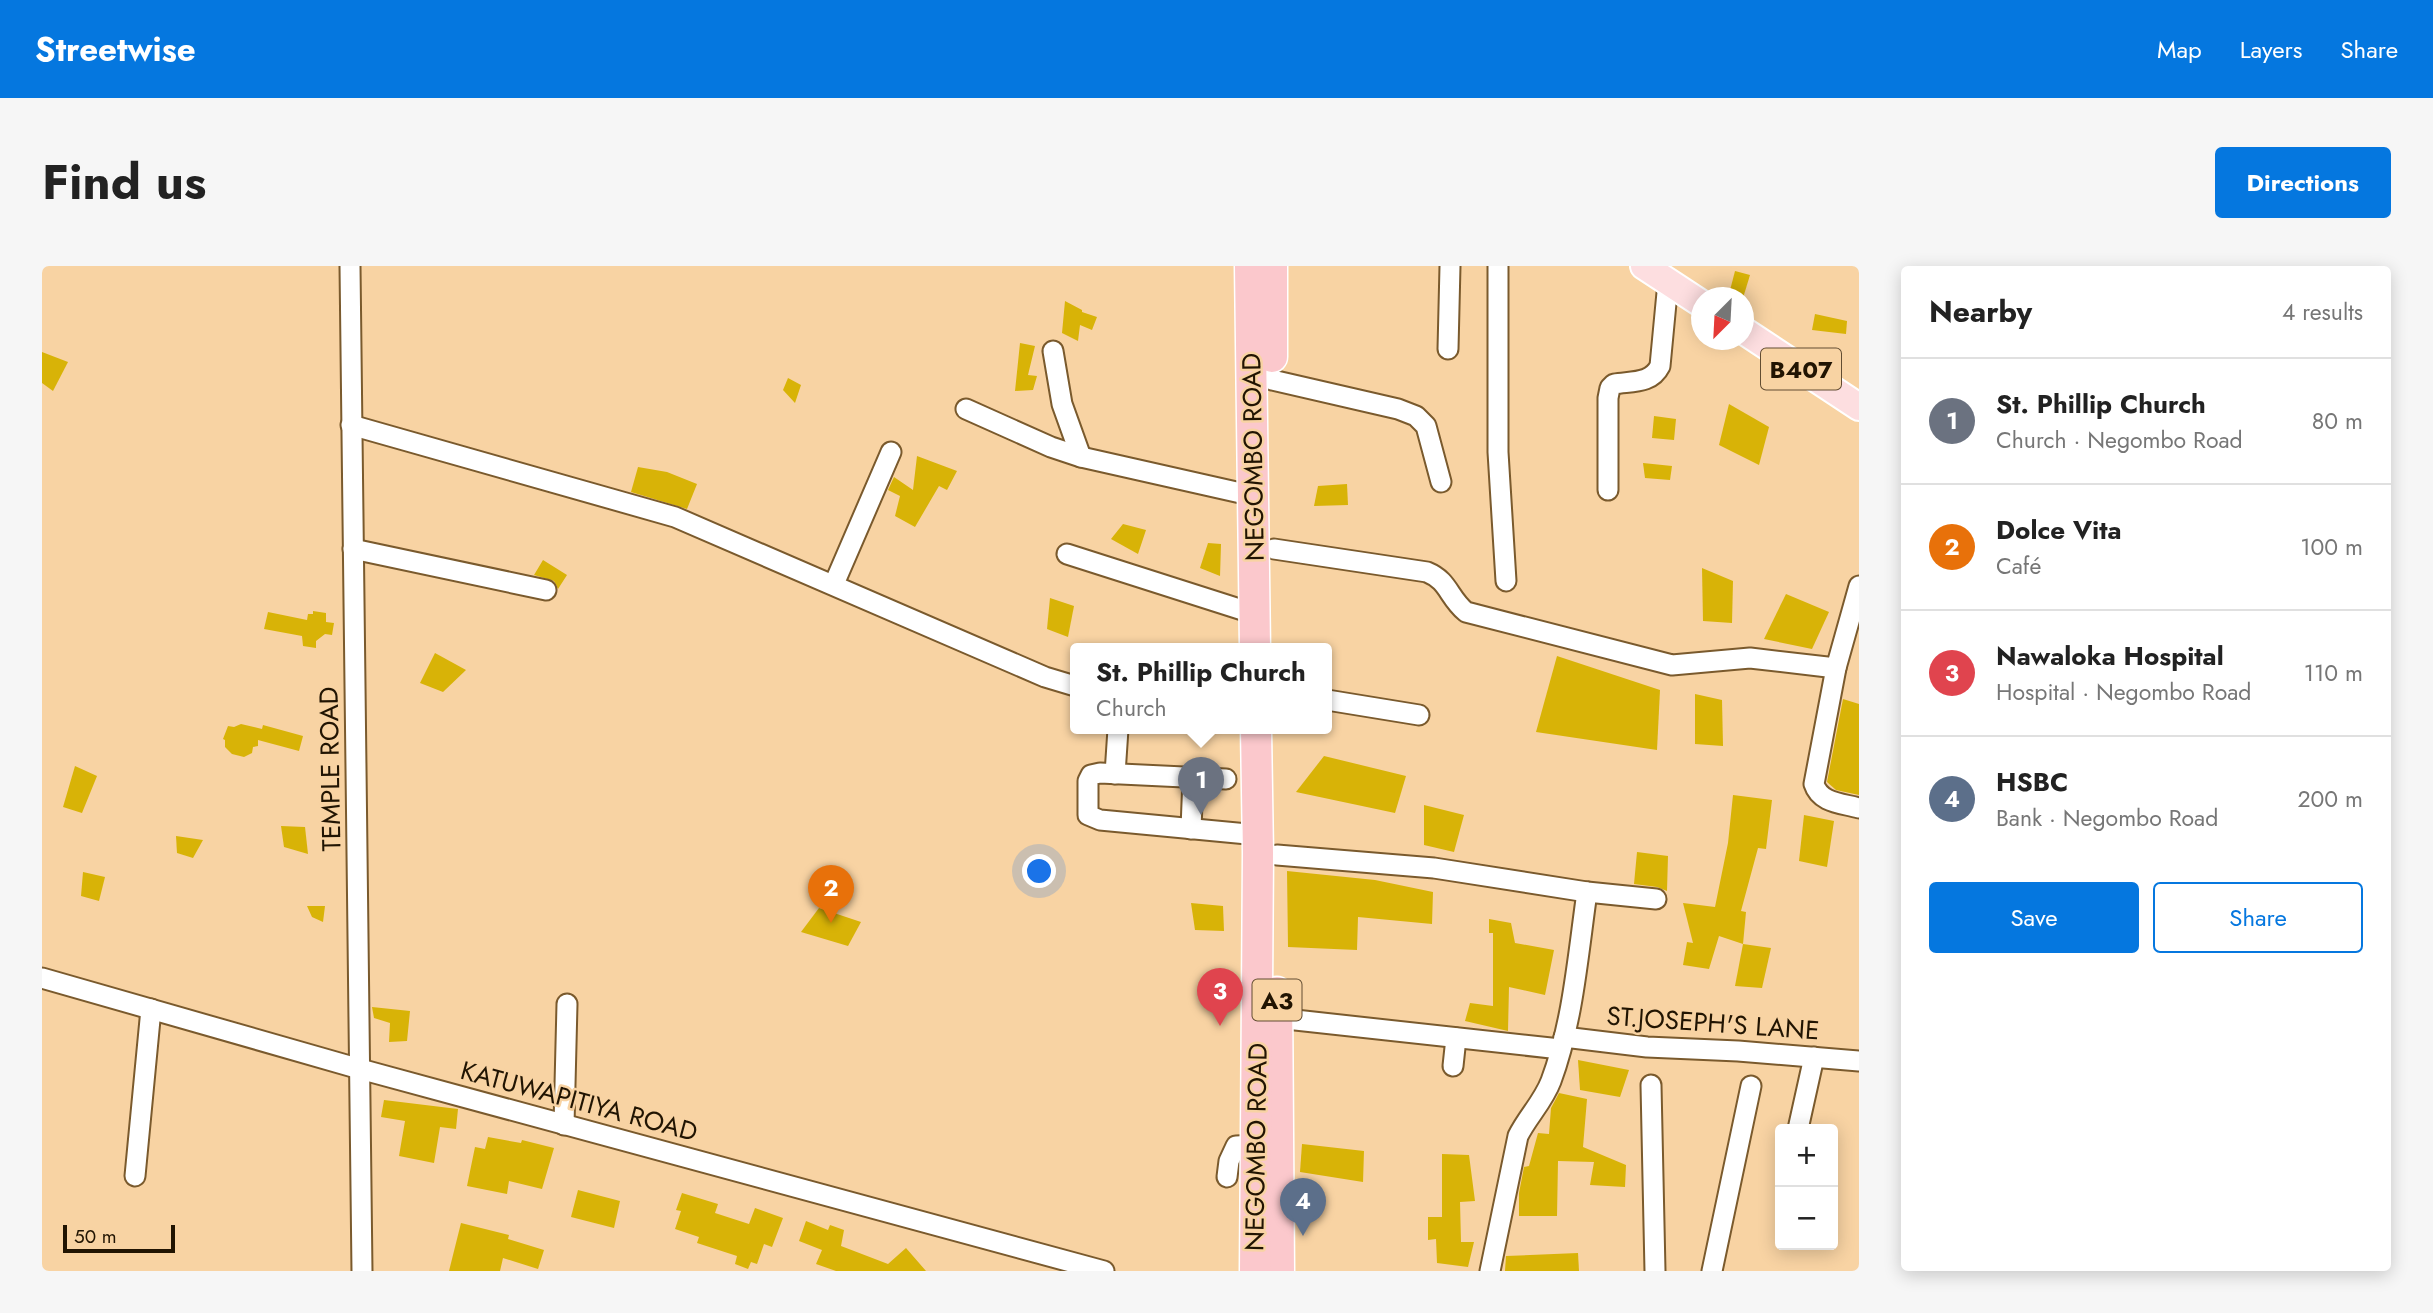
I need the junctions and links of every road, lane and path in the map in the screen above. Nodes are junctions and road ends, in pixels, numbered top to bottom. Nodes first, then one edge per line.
1 (350, 266) edge
2 (1250, 266) edge
3 (1272, 266) edge
4 (1450, 266) edge
5 (1498, 266) edge
6 (1644, 266) edge
7 (1668, 282) junction
8 (1691, 297) edge
9 (1754, 338) edge
10 (1448, 349) dead end
11 (1054, 351) dead end
12 (1272, 380) junction
13 (1859, 407) edge
14 (966, 409) dead end
15 (351, 425) junction
16 (891, 452) dead end
17 (1081, 457) junction
18 (1441, 482) dead end
19 (1608, 490) dead end
20 (1254, 496) junction
21 (353, 549) junction
22 (1273, 549) junction
23 (1068, 554) dead end
24 (1506, 581) dead end
25 (834, 584) junction
26 (1859, 586) edge
27 (546, 590) dead end
28 (1255, 614) junction
29 (1255, 643) edge
30 (1275, 643) edge
31 (1836, 668) junction
32 (1070, 684) edge
33 (1332, 701) edge
34 (1419, 715) dead end
35 (1118, 734) edge
36 (1256, 734) edge
37 (1275, 734) edge
38 (1115, 774) junction
39 (1193, 777) junction
40 (1226, 779) dead end
41 (1859, 808) edge
42 (1191, 829) junction
43 (1267, 845) junction
44 (1587, 892) junction
45 (1656, 899) dead end
46 (42, 978) edge
47 (567, 1004) dead end
48 (151, 1009) junction
49 (1278, 1018) junction
50 (1456, 1038) junction
51 (1562, 1043) junction
52 (1814, 1057) junction
53 (1859, 1061) edge
54 (1453, 1066) dead end
55 (360, 1069) junction
56 (1651, 1085) dead end
57 (1751, 1086) dead end
58 (1799, 1124) edge
59 (565, 1125) junction
60 (1256, 1145) junction
61 (135, 1176) dead end
62 (1227, 1177) dead end
63 (1047, 1264) edge
64 (362, 1271) edge
65 (1104, 1271) edge
66 (1255, 1271) edge
67 (1279, 1271) edge
68 (1490, 1271) edge
69 (1655, 1271) edge
70 (1712, 1271) edge

1 - 15 street, TEMPLE ROAD
2 - 20 highway, NEGOMBO ROAD
3 - 12 highway, NEGOMBO ROAD
4 - 10 street
5 - 24 street
6 - 7 main road
7 - 8 main road
7 - 19 street
9 - 13 main road, B407
11 - 17 street
12 - 18 street
12 - 22 highway, NEGOMBO ROAD
14 - 17 street
15 - 21 street, TEMPLE ROAD
15 - 25 street
16 - 25 street
17 - 20 street
20 - 28 highway, NEGOMBO ROAD
21 - 27 street
21 - 55 street, TEMPLE ROAD
22 - 30 highway, NEGOMBO ROAD
22 - 31 street
23 - 28 street
25 - 32 street
26 - 31 street
28 - 29 highway, NEGOMBO ROAD
31 - 41 street
33 - 34 street
35 - 38 street
36 - 43 highway, NEGOMBO ROAD / A3
37 - 43 highway, NEGOMBO ROAD / A3
38 - 39 street
38 - 42 street
39 - 40 street
39 - 42 street
42 - 43 street
43 - 44 street
43 - 49 highway, NEGOMBO ROAD / A3
43 - 60 highway, NEGOMBO ROAD / A3
44 - 45 street
44 - 51 street
46 - 48 street, KATUWAPITIYA ROAD
47 - 59 street
48 - 55 street, KATUWAPITIYA ROAD
48 - 61 street
49 - 50 street, ST.JOSEPH'S LANE
49 - 67 highway, NEGOMBO ROAD / A3
50 - 51 street, ST.JOSEPH'S LANE
50 - 54 street
51 - 52 street, ST.JOSEPH'S LANE
51 - 68 street
52 - 53 street, ST.JOSEPH'S LANE
52 - 58 street
55 - 59 street, KATUWAPITIYA ROAD
55 - 64 street, TEMPLE ROAD
56 - 69 street
57 - 70 street
59 - 63 street, KATUWAPITIYA ROAD
60 - 62 street
60 - 66 highway, NEGOMBO ROAD / A3
63 - 65 street, KATUWAPITIYA ROAD

